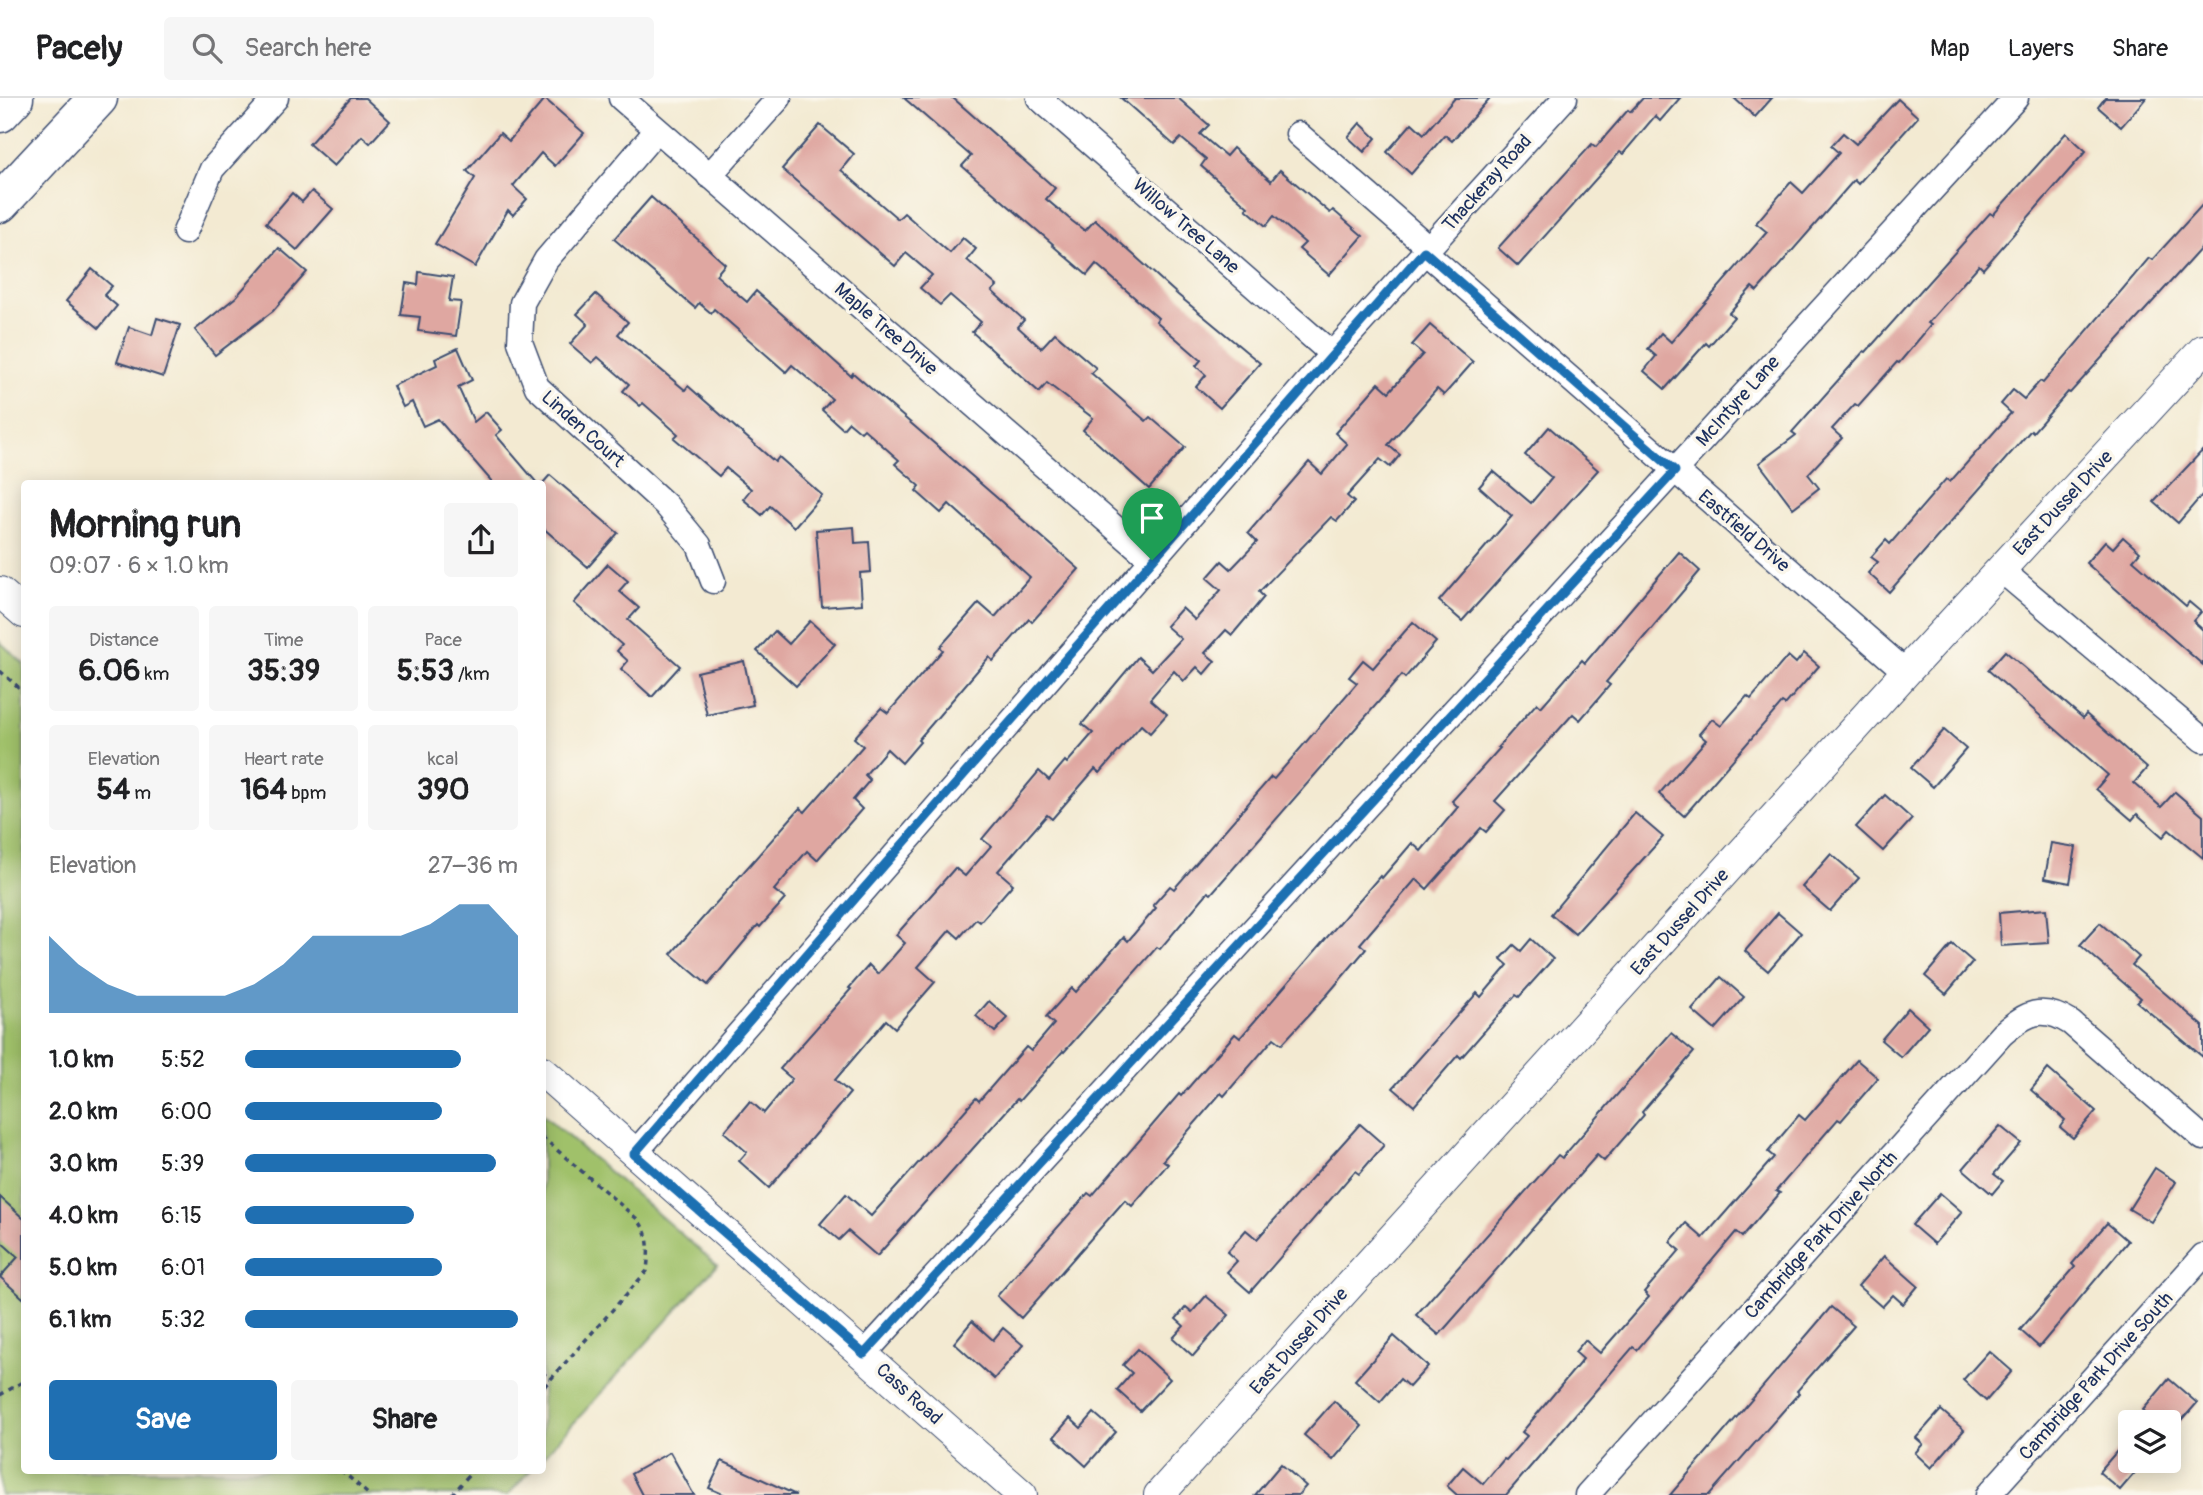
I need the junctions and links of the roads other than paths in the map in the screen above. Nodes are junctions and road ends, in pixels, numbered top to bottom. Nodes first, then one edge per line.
1 (14, 98) edge
2 (98, 98) edge
3 (276, 98) edge
4 (621, 98) edge
5 (779, 98) edge
6 (1040, 98) edge
7 (1565, 98) edge
8 (2016, 98) edge
9 (0, 113) edge
10 (657, 130) junction
11 (1298, 134) dead end
12 (709, 176) junction
13 (0, 203) edge
14 (185, 232) dead end
15 (1426, 249) junction
16 (2203, 350) edge
17 (1332, 354) junction
18 (1675, 471) junction
19 (1152, 560) junction
20 (2001, 570) junction
21 (713, 581) dead end
22 (0, 592) edge
23 (21, 610) edge
24 (1906, 672) junction
25 (2203, 740) edge
26 (546, 1075) edge
27 (2203, 1138) edge
28 (634, 1154) junction
29 (2203, 1256) edge
30 (864, 1354) junction
31 (1022, 1495) edge
32 (1159, 1495) edge
33 (1587, 1495) edge
34 (1988, 1495) edge

1 - 9 highway
2 - 13 highway
3 - 14 street
4 - 10 street, Maple Tree Drive
5 - 12 street
6 - 17 street, Willow Tree Lane
7 - 15 street, Thackeray Road
8 - 18 street, McIntyre Lane
10 - 12 street, Maple Tree Drive
10 - 21 street, Linden Court
11 - 15 street, Eastfield Drive
12 - 19 street, Maple Tree Drive
15 - 17 street, Thackeray Road
15 - 18 street, Eastfield Drive
16 - 20 street, East Dussel Drive
17 - 19 street, Thackeray Road
18 - 24 street, Eastfield Drive
18 - 30 street, McIntyre Lane
19 - 28 street, Thackeray Road
20 - 24 street, East Dussel Drive
20 - 25 street
22 - 23 street
24 - 32 street, East Dussel Drive
26 - 28 street, Cass Road
27 - 33 street, Cambridge Park Drive North
28 - 30 street, Cass Road
29 - 34 street, Cambridge Park Drive South
30 - 31 street, Cass Road

